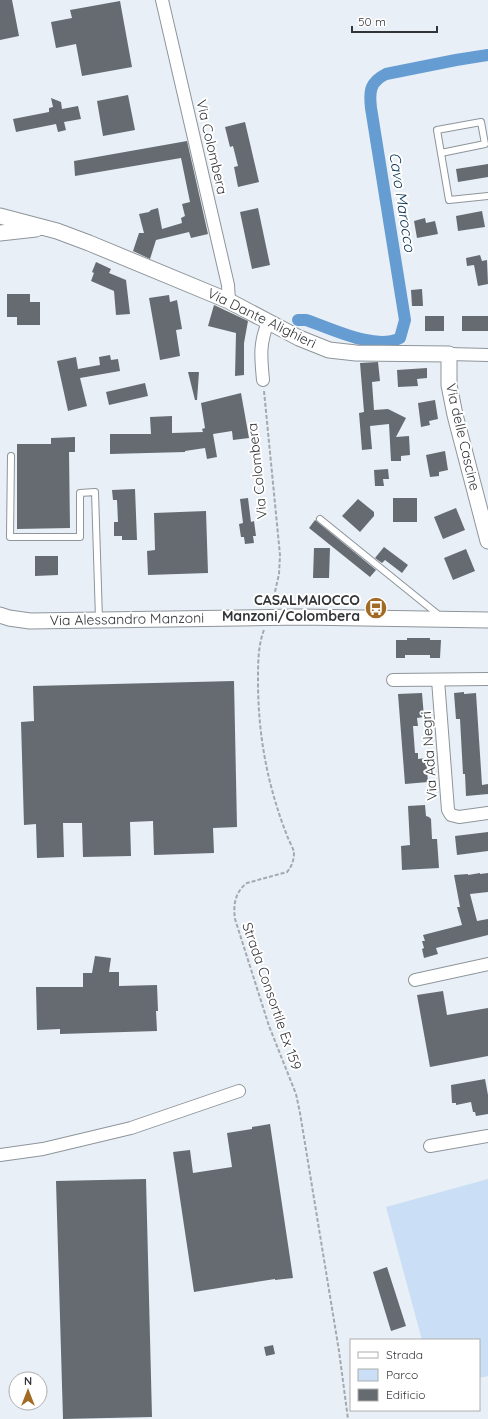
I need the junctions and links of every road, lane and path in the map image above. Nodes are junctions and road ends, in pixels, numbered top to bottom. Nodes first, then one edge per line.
1 (162, 0) edge
2 (441, 153) junction
3 (488, 196) edge
4 (0, 216) edge
5 (47, 228) junction
6 (0, 233) edge
7 (229, 301) junction
8 (268, 322) junction
9 (449, 354) junction
10 (488, 355) edge
11 (263, 380) joint
12 (11, 456) dead end
13 (320, 519) dead end
14 (488, 541) edge
15 (0, 615) edge
16 (273, 617) junction
17 (99, 619) junction
18 (443, 619) junction
19 (488, 620) edge
20 (30, 621) junction
21 (0, 627) edge
22 (488, 679) edge
23 (393, 680) dead end
24 (438, 680) junction
25 (488, 813) edge
26 (488, 964) edge
27 (415, 980) dead end
28 (239, 1092) dead end
29 (488, 1136) edge
30 (430, 1146) dead end
31 (0, 1155) edge
32 (348, 1419) edge

1 - 7 street, Via Colombera
2 - 2 lane
2 - 3 lane
4 - 5 street, Via Dante Alighieri
5 - 6 street, Via Dante Alighieri
5 - 7 street, Via Dante Alighieri
7 - 8 street, Via Dante Alighieri
8 - 9 street, Via Dante Alighieri
8 - 11 street
9 - 10 street, Via Dante Alighieri
9 - 14 street, Via delle Cascine
11 - 16 path, Via Colombera
12 - 17 lane
13 - 18 lane
15 - 20 street
16 - 17 street, Via Alessandro Manzoni
16 - 18 street, Via Alessandro Manzoni
16 - 32 path, Strada Consortile Ex 159
17 - 20 street, Via Alessandro Manzoni
18 - 19 street, Via Alessandro Manzoni
20 - 21 street
22 - 24 street
23 - 24 street
24 - 25 street, Via Ada Negri
26 - 27 street
28 - 31 street
29 - 30 street

